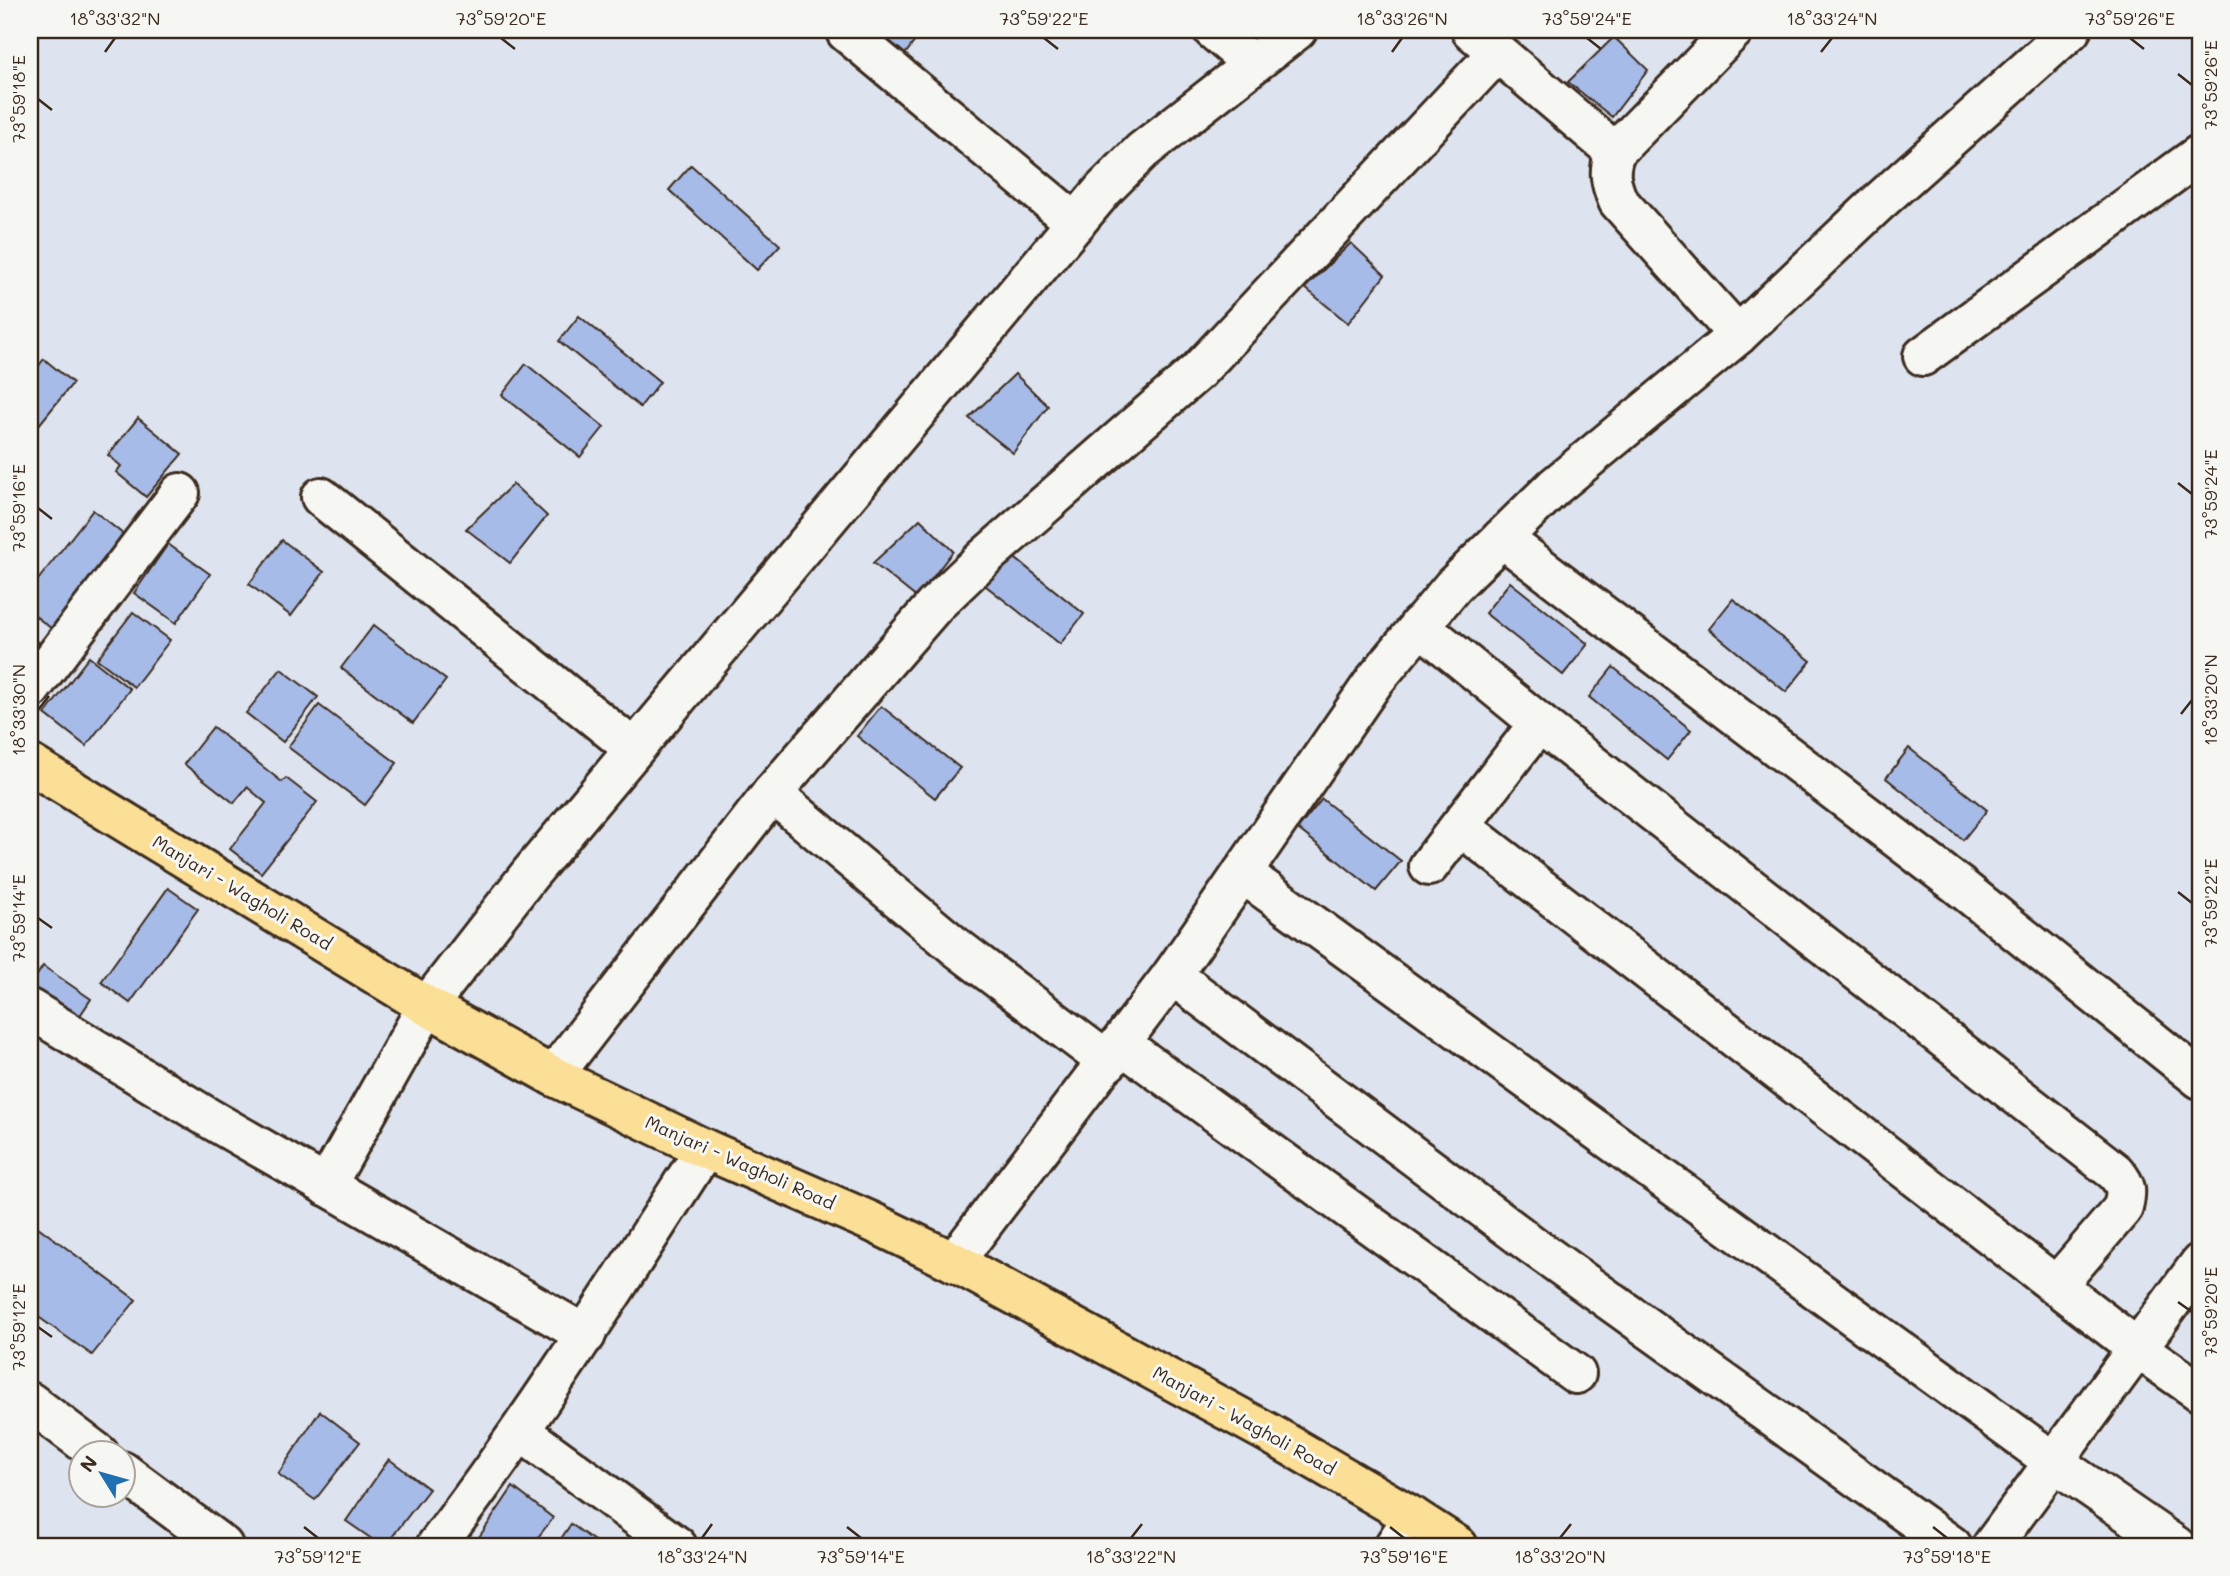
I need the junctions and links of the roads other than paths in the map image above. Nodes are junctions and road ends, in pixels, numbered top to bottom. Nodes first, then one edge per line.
1 (1213, 30) edge
2 (1297, 30) edge
3 (1734, 30) edge
4 (2071, 30) edge
5 (846, 32) dead end
6 (1484, 41) edge
7 (1253, 64) junction
8 (1615, 152) junction
9 (2200, 154) edge
10 (1076, 223) junction
11 (1738, 335) junction
12 (1923, 356) dead end
13 (180, 493) dead end
14 (321, 497) dead end
15 (1502, 538) junction
16 (1419, 625) junction
17 (30, 690) edge
18 (1539, 723) junction
19 (634, 749) junction
20 (30, 764) edge
21 (772, 793) junction
22 (1460, 826) junction
23 (1429, 866) dead end
24 (1242, 873) junction
25 (1172, 975) junction
26 (427, 1006) junction
27 (30, 1009) edge
28 (1114, 1053) junction
29 (553, 1076) junction
30 (2200, 1079) edge
31 (705, 1149) junction
32 (326, 1186) junction
33 (954, 1262) junction
34 (2200, 1263) edge
35 (2056, 1286) junction
36 (586, 1335) junction
37 (2137, 1348) junction
38 (1576, 1374) dead end
39 (2200, 1392) edge
40 (30, 1402) edge
41 (520, 1431) junction
42 (80, 1440) edge
43 (2054, 1462) junction
44 (136, 1481) edge
45 (1404, 1532) edge
46 (223, 1546) edge
47 (436, 1546) edge
48 (677, 1546) edge
49 (1458, 1546) edge
50 (1952, 1546) edge
51 (1992, 1546) edge
52 (2176, 1546) edge

1 - 7 street
2 - 7 street
3 - 8 street
4 - 11 street
5 - 10 street
6 - 8 street
6 - 21 street
7 - 10 street
8 - 11 street
9 - 12 street
10 - 19 street
11 - 15 street
13 - 17 street
14 - 19 street
15 - 16 street
15 - 30 street
16 - 18 street
16 - 24 street
18 - 22 street
18 - 35 street
19 - 26 street
20 - 26 main road, Manjari - Wagholi Road
21 - 28 street
21 - 29 street
22 - 23 street
22 - 35 street
24 - 25 street
24 - 43 street
25 - 28 street
25 - 50 street
26 - 29 main road, Manjari - Wagholi Road
26 - 32 street
27 - 32 street
28 - 33 street
28 - 38 street
29 - 31 main road, Manjari - Wagholi Road
31 - 33 main road, Manjari - Wagholi Road
31 - 36 street
32 - 36 street
33 - 45 main road, Manjari - Wagholi Road
34 - 37 street
35 - 37 street
36 - 41 street
37 - 39 street
37 - 43 street
40 - 42 street
41 - 47 street
41 - 48 street
43 - 51 street
43 - 52 street
44 - 46 street
45 - 49 main road, Manjari - Wagholi Road

